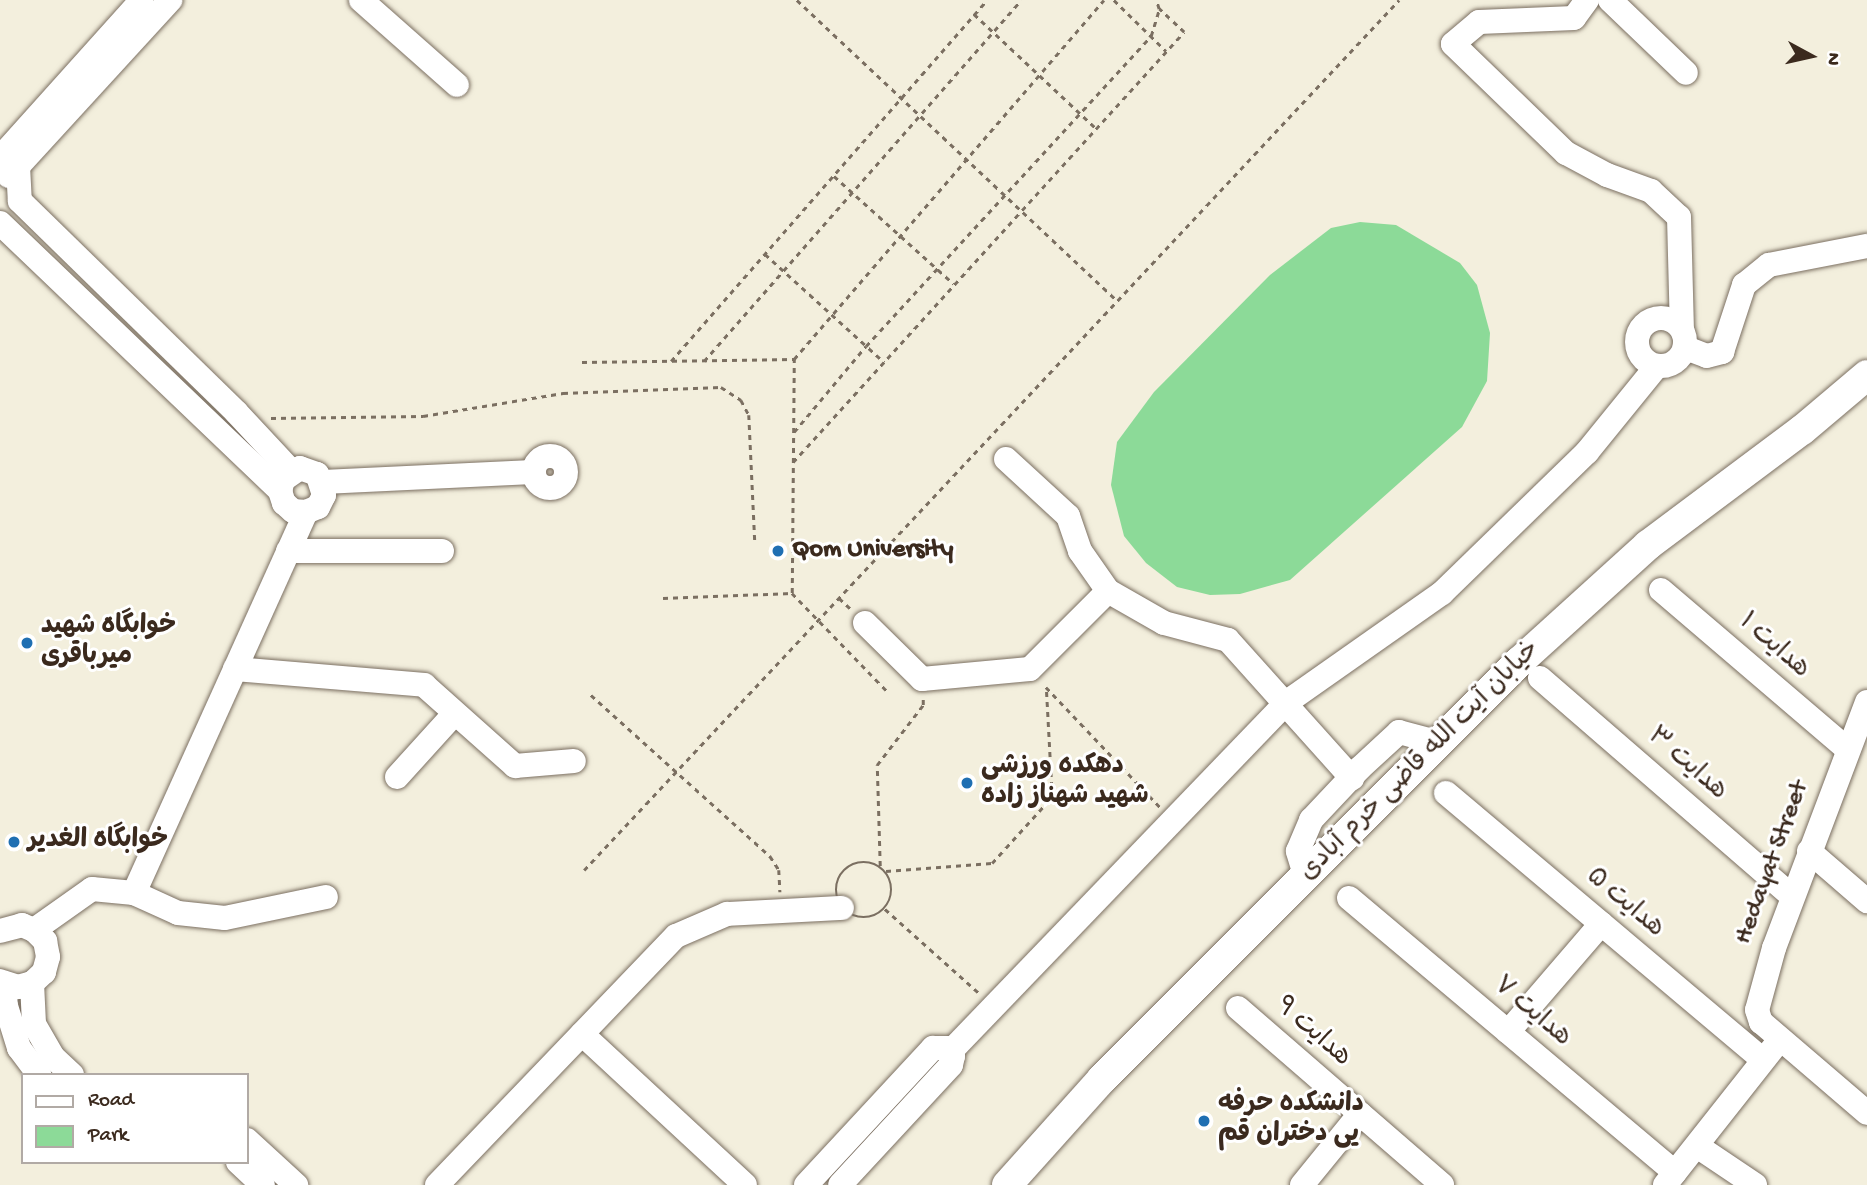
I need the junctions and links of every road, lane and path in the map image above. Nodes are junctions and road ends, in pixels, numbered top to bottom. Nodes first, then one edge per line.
1 (142, 0) edge
2 (170, 0) edge
3 (361, 0) edge
4 (797, 0) edge
5 (987, 0) edge
6 (1021, 0) edge
7 (1104, 0) edge
8 (1114, 0) edge
9 (1157, 0) edge
10 (1399, 0) edge
11 (1587, 0) edge
12 (1611, 0) edge
13 (1159, 9) junction
14 (974, 14) junction
15 (993, 32) junction
16 (1151, 36) junction
17 (1166, 51) junction
18 (1686, 73) dead end
19 (1040, 74) junction
20 (457, 85) dead end
21 (902, 99) junction
22 (1080, 112) junction
23 (920, 115) junction
24 (1096, 128) junction
25 (967, 160) junction
26 (834, 176) junction
27 (7, 181) edge
28 (852, 192) junction
29 (1005, 194) junction
30 (1022, 210) junction
31 (0, 223) edge
32 (901, 236) junction
33 (1867, 246) edge
34 (765, 254) junction
35 (937, 269) junction
36 (783, 270) junction
37 (954, 285) junction
38 (1118, 300) junction
39 (832, 316) junction
40 (1684, 338) junction
41 (866, 346) junction
42 (794, 359) junction
43 (704, 360) junction
44 (671, 361) junction
45 (582, 362) dead end
46 (884, 362) junction
47 (1656, 367) junction
48 (1861, 382) edge
49 (236, 412) junction
50 (794, 432) junction
51 (1006, 459) dead end
52 (793, 462) junction
53 (533, 472) dead end
54 (285, 481) junction
55 (323, 482) junction
56 (306, 512) junction
57 (755, 544) dead end
58 (288, 551) junction
59 (442, 551) dead end
60 (1661, 590) dead end
61 (1108, 591) junction
62 (792, 593) junction
63 (663, 598) dead end
64 (818, 620) junction
65 (865, 623) dead end
66 (235, 669) junction
67 (1038, 678) junction
68 (1540, 678) dead end
69 (922, 679) junction
70 (889, 693) dead end
71 (591, 695) dead end
72 (1287, 702) junction
73 (1867, 702) edge
74 (456, 713) junction
75 (1437, 742) junction
76 (1847, 749) junction
77 (574, 761) dead end
78 (676, 772) junction
79 (397, 777) dead end
80 (1352, 778) junction
81 (1446, 793) dead end
82 (1171, 819) junction
83 (1809, 851) junction
84 (880, 866) junction
85 (584, 870) dead end
86 (886, 871) junction
87 (1306, 877) junction
88 (134, 893) junction
89 (1792, 896) junction
90 (326, 897) dead end
91 (1349, 898) dead end
92 (1867, 901) edge
93 (842, 908) junction
94 (886, 908) junction
95 (762, 914) junction
96 (1601, 924) junction
97 (34, 930) junction
98 (0, 931) edge
99 (2, 983) edge
100 (32, 983) junction
101 (993, 1007) junction
102 (1238, 1008) dead end
103 (1508, 1032) junction
104 (582, 1034) junction
105 (1781, 1039) junction
106 (951, 1051) junction
107 (1763, 1060) junction
108 (38, 1073) edge
109 (70, 1073) edge
110 (1867, 1113) edge
111 (1360, 1114) junction
112 (248, 1141) edge
113 (1697, 1146) junction
114 (240, 1164) edge
115 (1670, 1179) edge
116 (263, 1185) edge
117 (296, 1185) edge
118 (438, 1185) edge
119 (745, 1185) edge
120 (806, 1185) edge
121 (840, 1185) edge
122 (1007, 1185) edge
123 (1301, 1185) edge
124 (1442, 1185) edge
125 (1755, 1185) edge

1 - 27 street
2 - 27 street
3 - 20 street
4 - 21 path
5 - 14 path
6 - 15 path
7 - 19 path
8 - 16 path
9 - 13 path
10 - 38 path
11 - 40 street
12 - 18 street
13 - 16 path
13 - 17 path
14 - 15 path
14 - 21 path
15 - 19 path
15 - 23 path
16 - 17 path
16 - 22 path
17 - 24 path
19 - 22 path
19 - 25 path
21 - 23 path
21 - 26 path
22 - 24 path
22 - 29 path
23 - 25 path
23 - 28 path
24 - 30 path
25 - 29 path
25 - 32 path
26 - 28 path
26 - 34 path
27 - 49 street
28 - 32 path
28 - 36 path
29 - 30 path
29 - 35 path
30 - 37 path
30 - 38 path
31 - 54 street
32 - 35 path
32 - 39 path
33 - 40 street
34 - 36 path
34 - 44 path
35 - 37 path
35 - 41 path
36 - 39 path
36 - 43 path
37 - 46 path
38 - 64 path
39 - 41 path
39 - 42 path
40 - 47 street
40 - 47 street
41 - 46 path
41 - 50 path
42 - 43 path
42 - 50 path
43 - 44 path
44 - 45 path
46 - 52 path
47 - 72 street
48 - 75 main road, خیابان آیت الله قاضی خرم آبادی
49 - 54 street
49 - 57 path
50 - 52 path
51 - 61 street
52 - 62 path
53 - 55 street
54 - 55 street
54 - 56 street
55 - 56 street
56 - 58 street
58 - 59 street
58 - 66 street
60 - 76 street, هدایت ۱
61 - 67 street
61 - 72 street
62 - 63 path
62 - 64 path
64 - 70 path
64 - 78 path
65 - 69 street
66 - 74 street
66 - 88 street
67 - 69 street
67 - 82 path
67 - 86 path
68 - 89 street, هدایت ۳
69 - 84 path
71 - 78 path
72 - 80 street
72 - 82 street
73 - 76 street, Hedayat Street
74 - 77 street
74 - 79 street
75 - 80 street
75 - 87 main road, خیابان آیت الله قاضی خرم آبادی
76 - 83 street, Hedayat Street
78 - 85 path
78 - 95 path
80 - 87 street
81 - 96 street, هدایت ۵
82 - 101 street
83 - 89 street, Hedayat Street
83 - 92 street
84 - 86 path
84 - 93 path
86 - 94 path
87 - 122 main road, خیابان آیت الله قاضی خرم آبادی
88 - 90 street
88 - 97 street
89 - 105 street, Hedayat Street
91 - 103 street, هدایت ۷
93 - 94 path
93 - 95 street
94 - 101 path
95 - 104 street
96 - 103 street
96 - 107 street, هدایت ۵
97 - 98 street
97 - 100 street
99 - 100 street
99 - 108 street
100 - 109 street
101 - 106 street
102 - 111 street, هدایت ۹
103 - 115 street, هدایت ۷
104 - 118 street
104 - 119 street
105 - 107 street
105 - 110 street, Hedayat Street
106 - 120 street
106 - 121 street
107 - 113 street
111 - 123 street
111 - 124 street, هدایت ۹
112 - 117 street
113 - 115 street
113 - 125 street
114 - 116 street

